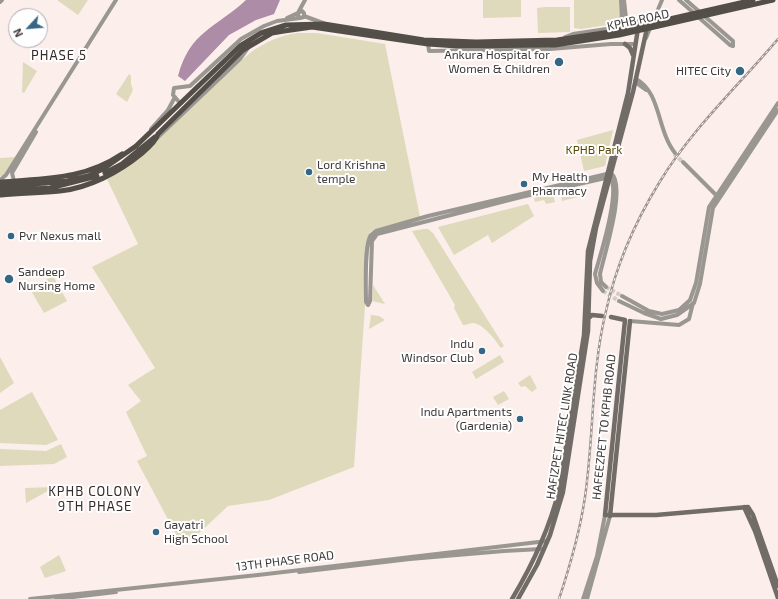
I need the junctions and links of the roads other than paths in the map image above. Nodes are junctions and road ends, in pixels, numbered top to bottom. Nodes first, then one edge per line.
1 (118, 0) edge
2 (621, 0) edge
3 (624, 0) edge
4 (662, 0) edge
5 (680, 0) edge
6 (686, 0) edge
7 (753, 0) edge
8 (773, 0) edge
9 (304, 1) edge
10 (299, 11) junction
11 (303, 15) junction
12 (285, 19) junction
13 (324, 24) junction
14 (620, 27) junction
15 (558, 40) junction
16 (576, 41) junction
17 (635, 42) junction
18 (428, 44) junction
19 (624, 44) junction
20 (644, 44) junction
21 (633, 59) junction
22 (634, 80) junction
23 (175, 97) junction
24 (778, 103) edge
25 (178, 105) junction
26 (778, 110) edge
27 (156, 136) junction
28 (146, 138) junction
29 (675, 153) tunnel mouth
30 (608, 175) junction
31 (33, 180) junction
32 (14, 181) junction
33 (0, 183) edge
34 (710, 188) junction
35 (720, 189) junction
36 (35, 192) junction
37 (0, 194) edge
38 (716, 195) junction
39 (373, 236) junction
40 (604, 289) dead end
41 (694, 303) junction
42 (602, 316) dead end
43 (611, 317) dead end
44 (588, 319) junction
45 (628, 320) junction
46 (744, 507) junction
47 (607, 516) junction
48 (545, 541) junction
49 (508, 544) junction
50 (542, 549) junction
51 (508, 550) junction
52 (535, 564) junction
53 (305, 570) junction
54 (778, 586) edge
55 (82, 594) junction
56 (778, 598) edge
57 (30, 599) edge
58 (56, 599) edge
59 (512, 599) edge
60 (518, 599) edge
61 (583, 599) edge
62 (587, 599) edge

1 - 32 street
1 - 33 street
2 - 14 street
3 - 17 street
4 - 20 street
5 - 6 street
7 - 16 main road, KPHB ROAD
8 - 16 main road, KPHB ROAD
9 - 10 street
9 - 11 street
10 - 11 street
10 - 12 street
11 - 12 street
11 - 13 street
12 - 23 street
13 - 15 main road
13 - 25 main road
14 - 15 street
14 - 19 street
15 - 16 main road
16 - 18 main road
17 - 19 street
17 - 20 main road
17 - 21 main road
18 - 19 street
18 - 27 main road
19 - 21 main road
20 - 22 main road
21 - 22 main road
22 - 29 street
22 - 30 main road
23 - 25 street
23 - 28 street
24 - 35 street
25 - 28 main road
26 - 38 street
27 - 36 main road
27 - 37 main road
28 - 31 main road
28 - 33 main road
30 - 39 street
30 - 40 street
30 - 44 main road, HAFIZPET HITEC LINK ROAD
30 - 48 main road
31 - 32 main road
31 - 36 main road
32 - 33 main road
33 - 37 main road
34 - 35 street
34 - 38 street
34 - 38 street
35 - 38 street
36 - 37 main road
38 - 41 street
38 - 41 street
39 - 39 street
41 - 45 street
42 - 44 main road
43 - 45 main road
44 - 48 main road, HAFIZPET HITEC LINK ROAD
45 - 47 main road, HAFEEZPET TO KPHB ROAD
46 - 47 main road, HAFEEZPET TO KPHB ROAD
46 - 54 main road
46 - 56 main road
47 - 61 street
47 - 62 street
48 - 49 street, 13TH PHASE ROAD
48 - 50 main road
49 - 51 street
49 - 53 street, 13TH PHASE ROAD
50 - 51 street, 13TH PHASE ROAD
50 - 52 main road
51 - 53 street, 13TH PHASE ROAD
52 - 59 main road
52 - 60 main road
53 - 55 street, 13TH PHASE ROAD
55 - 57 street, 13TH PHASE ROAD
55 - 58 street, 13TH PHASE ROAD

